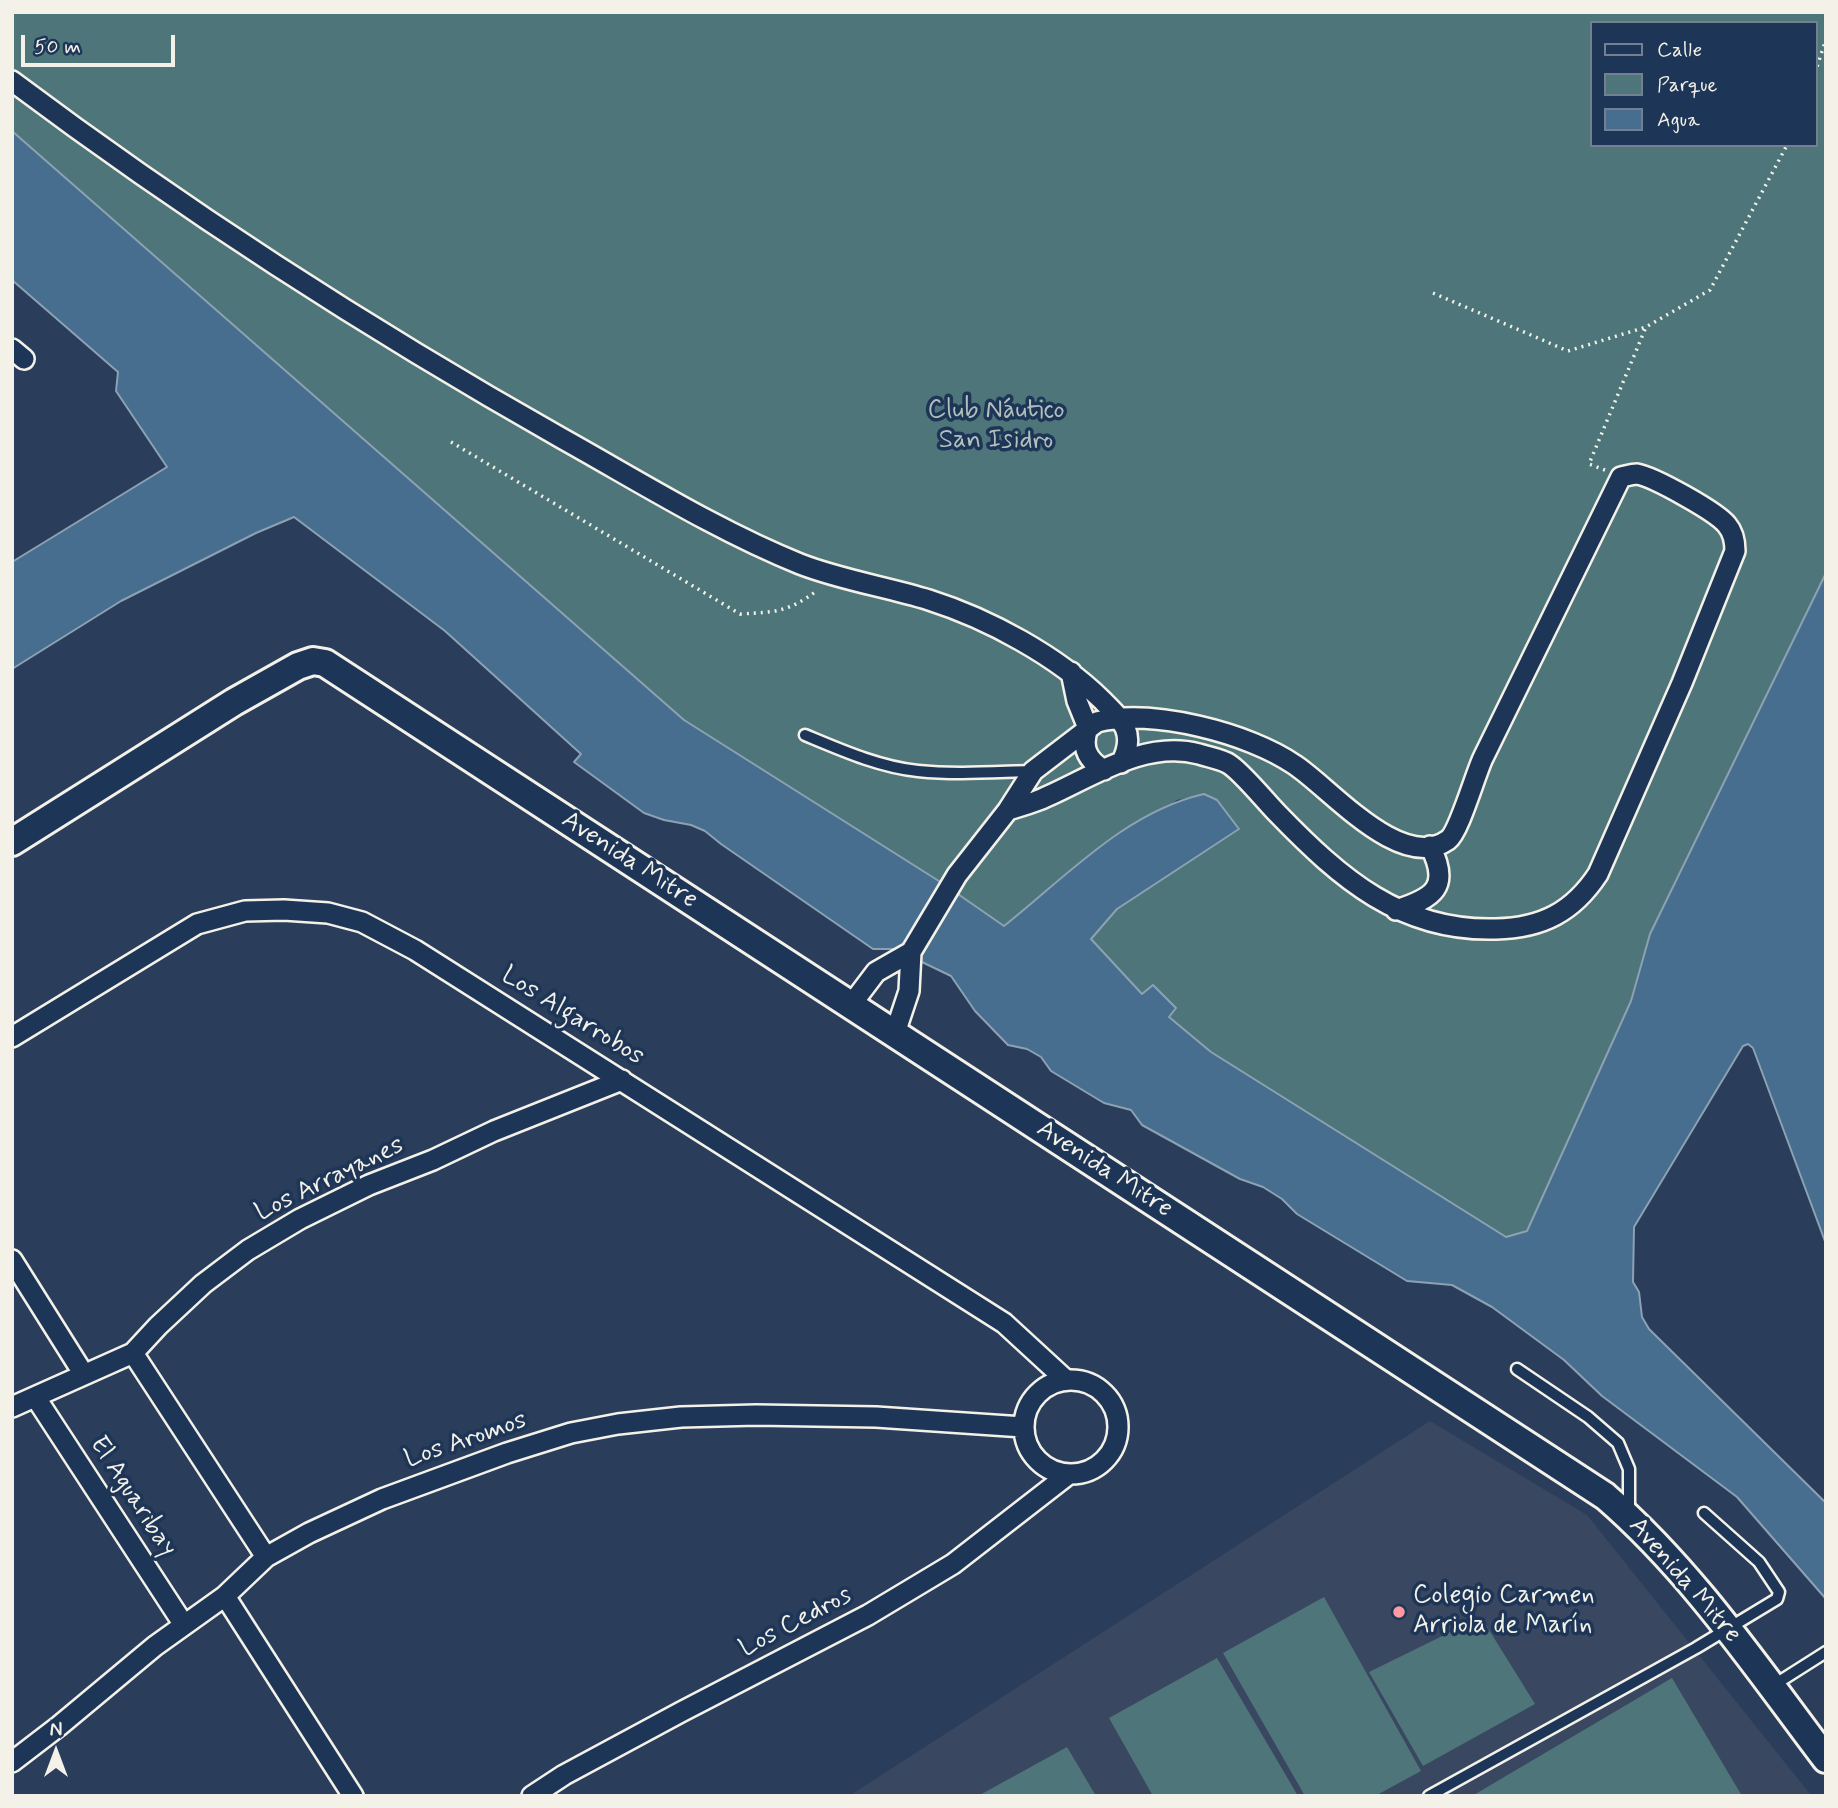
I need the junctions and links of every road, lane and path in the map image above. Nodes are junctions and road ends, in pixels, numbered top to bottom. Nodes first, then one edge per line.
1 (1826, 39) edge
2 (1817, 67) edge
3 (12, 81) edge
4 (1786, 147) edge
5 (1433, 293) dead end
6 (1646, 327) junction
7 (451, 442) dead end
8 (1621, 477) junction
9 (835, 574) junction
10 (1071, 672) junction
11 (1121, 719) junction
12 (1088, 728) junction
13 (805, 735) dead end
14 (1113, 766) junction
15 (1033, 771) junction
16 (1008, 810) junction
17 (12, 842) edge
18 (1430, 846) junction
19 (1396, 910) junction
20 (914, 948) junction
21 (851, 1005) junction
22 (895, 1033) junction
23 (12, 1037) edge
24 (622, 1080) junction
25 (12, 1260) edge
26 (133, 1353) junction
27 (1517, 1369) dead end
28 (83, 1373) junction
29 (1066, 1380) junction
30 (36, 1398) junction
31 (12, 1407) edge
32 (1023, 1427) junction
33 (1069, 1474) junction
34 (1704, 1513) dead end
35 (1629, 1516) junction
36 (266, 1557) junction
37 (225, 1595) junction
38 (184, 1625) junction
39 (1728, 1630) junction
40 (1826, 1652) edge
41 (1771, 1687) junction
42 (1826, 1759) edge
43 (12, 1762) edge
44 (353, 1796) edge
45 (532, 1796) edge
46 (1429, 1796) edge

1 - 2 path
3 - 9 street
4 - 6 path
5 - 6 path
6 - 8 path
7 - 9 path
8 - 18 street
8 - 19 street
9 - 10 street
10 - 11 street
10 - 12 street
11 - 12 street
11 - 14 street
11 - 18 street
12 - 14 street
12 - 15 street
13 - 15 lane
14 - 16 street
14 - 19 street
15 - 16 street
16 - 20 street
17 - 21 street, Avenida Mitre
18 - 19 street
20 - 21 street
20 - 22 street
21 - 22 street, Avenida Mitre
22 - 35 street, Avenida Mitre
23 - 24 street, Los Algarrobos
24 - 26 street, Los Arrayanes
24 - 29 street, Los Algarrobos
25 - 28 street
26 - 28 street, Los Arrayanes
26 - 36 street
27 - 35 lane
28 - 30 street, Los Arrayanes
29 - 32 street
29 - 33 street, Los Cedros
30 - 31 street, Los Arrayanes
30 - 38 street, El Aguaribay
32 - 33 street
32 - 36 street, Los Aromos
33 - 45 street, Los Cedros
34 - 39 lane
35 - 39 street, Avenida Mitre
36 - 37 street, Los Aromos
37 - 38 street, Los Aromos
37 - 44 street
38 - 43 street, Los Aromos
39 - 41 street, Avenida Mitre
39 - 46 lane
40 - 41 lane
41 - 42 street, Avenida Mitre

